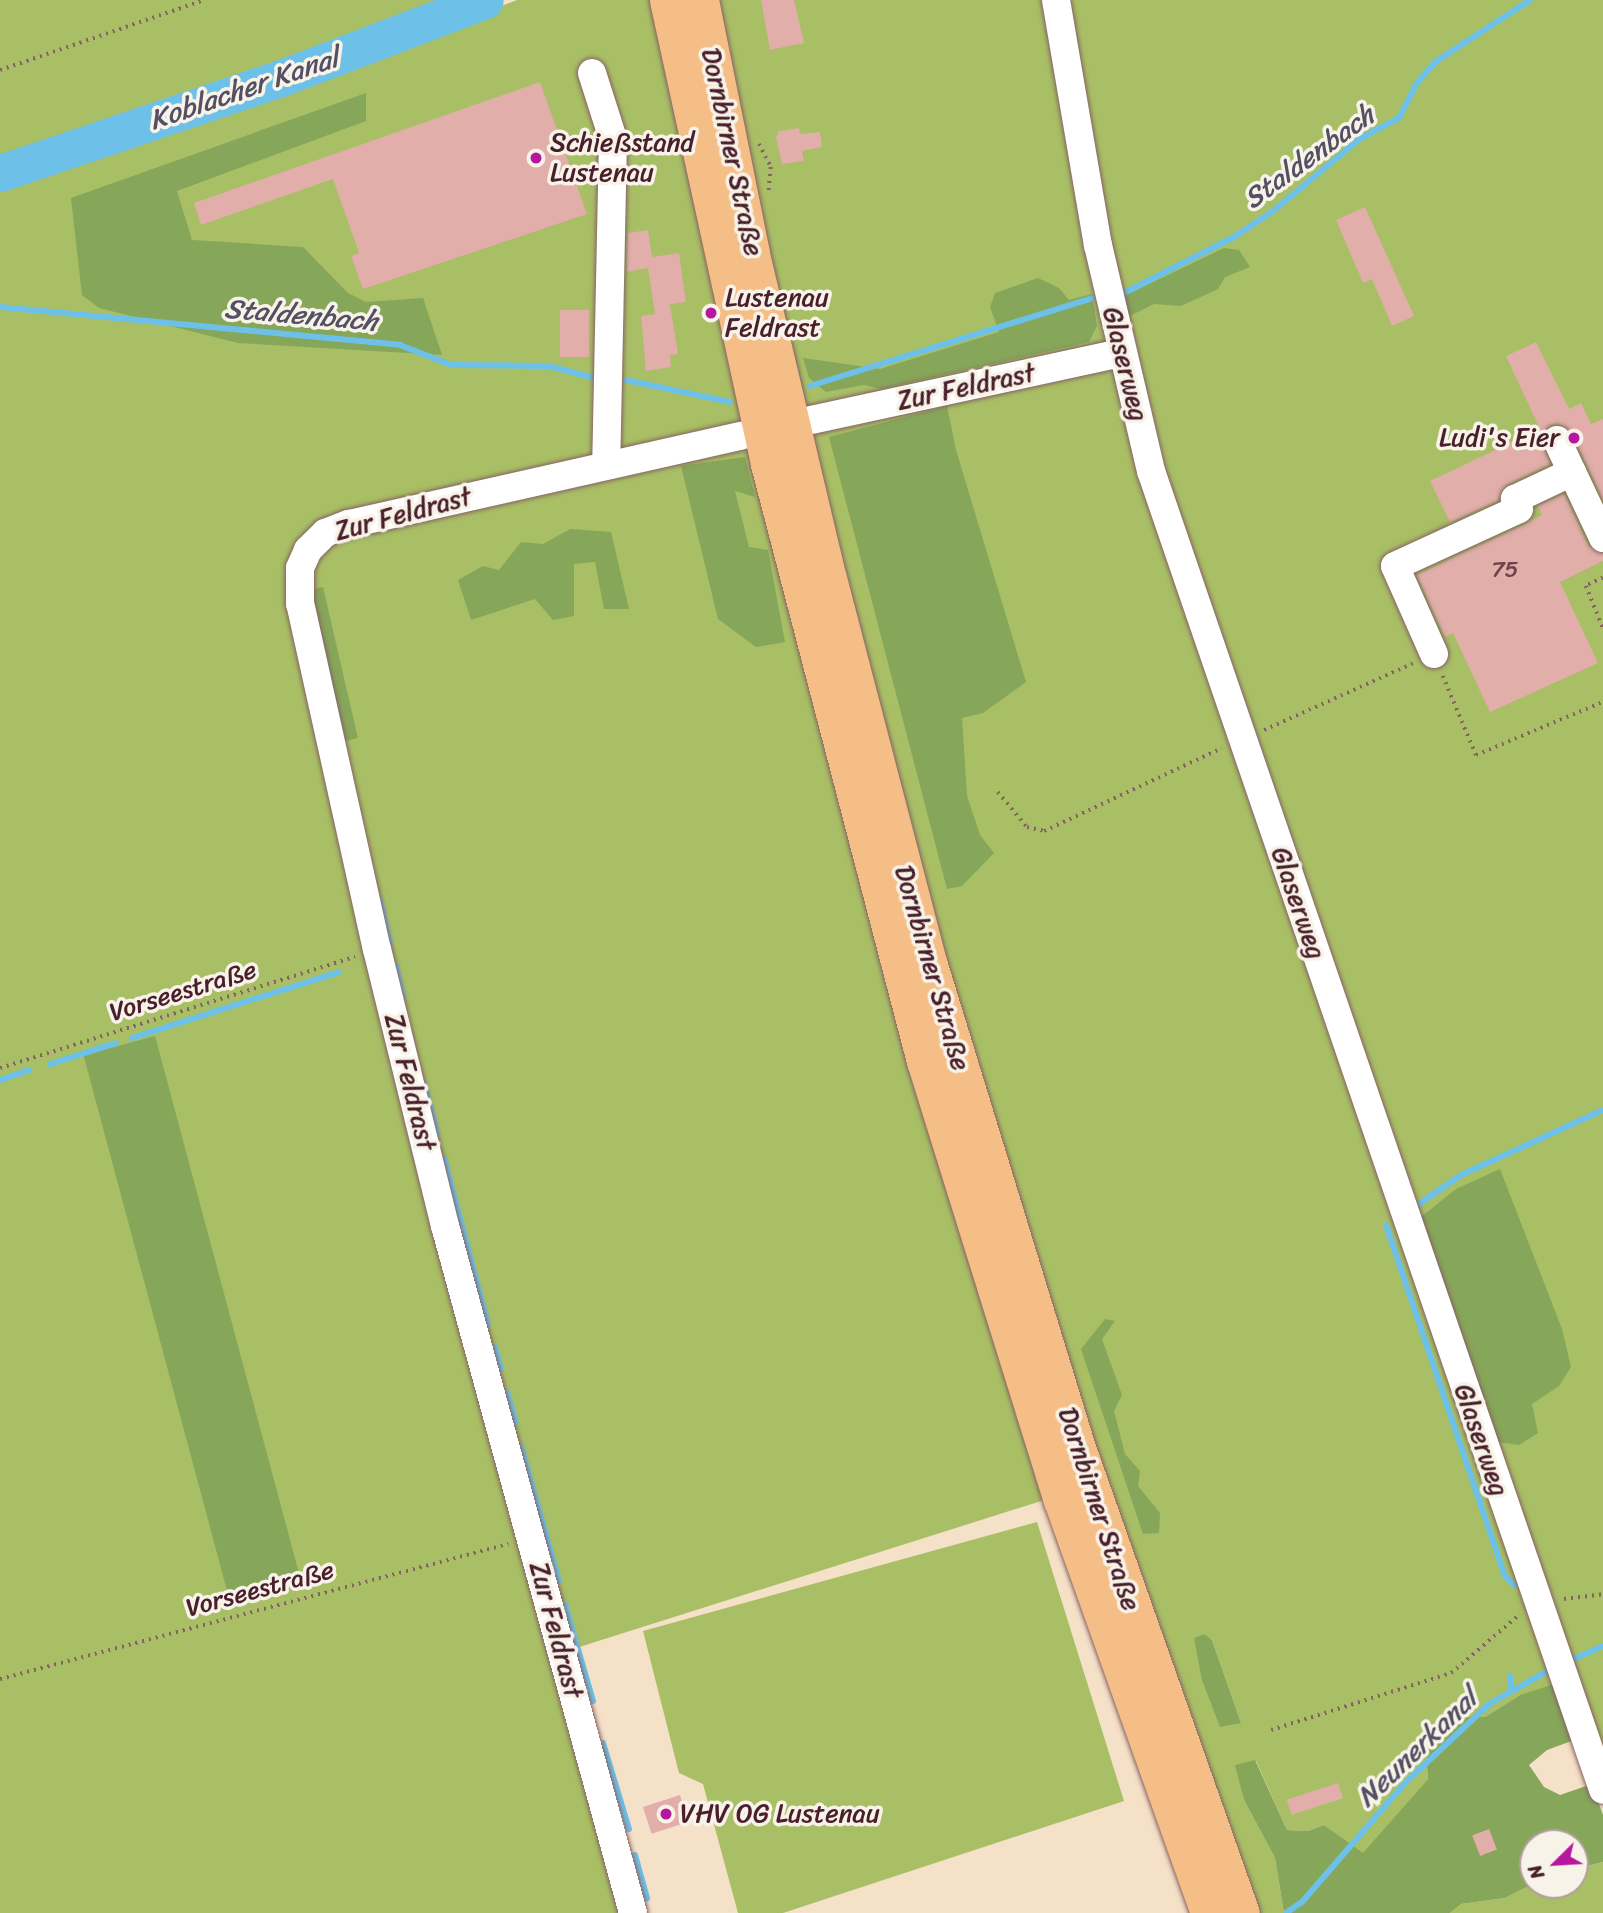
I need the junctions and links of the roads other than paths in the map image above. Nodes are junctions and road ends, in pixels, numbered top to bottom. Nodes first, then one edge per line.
1 (667, 0) edge
2 (701, 0) edge
3 (1056, 0) edge
4 (592, 73) dead end
5 (1120, 354) junction
6 (811, 420) dead end
7 (741, 436) dead end
8 (1557, 440) dead end
9 (606, 465) junction
10 (1572, 472) junction
11 (1603, 538) edge
12 (1434, 654) road end
13 (1603, 1790) edge
14 (633, 1913) edge
15 (1208, 1913) edge
16 (1242, 1913) edge

1 - 15 main road, Dornbirner Straße
2 - 16 main road, Dornbirner Straße
3 - 5 street, Glaserweg
4 - 9 street
5 - 6 street, Zur Feldrast
5 - 13 street, Glaserweg
7 - 9 street, Zur Feldrast
8 - 10 street
9 - 14 street, Zur Feldrast
10 - 11 street
10 - 12 street

